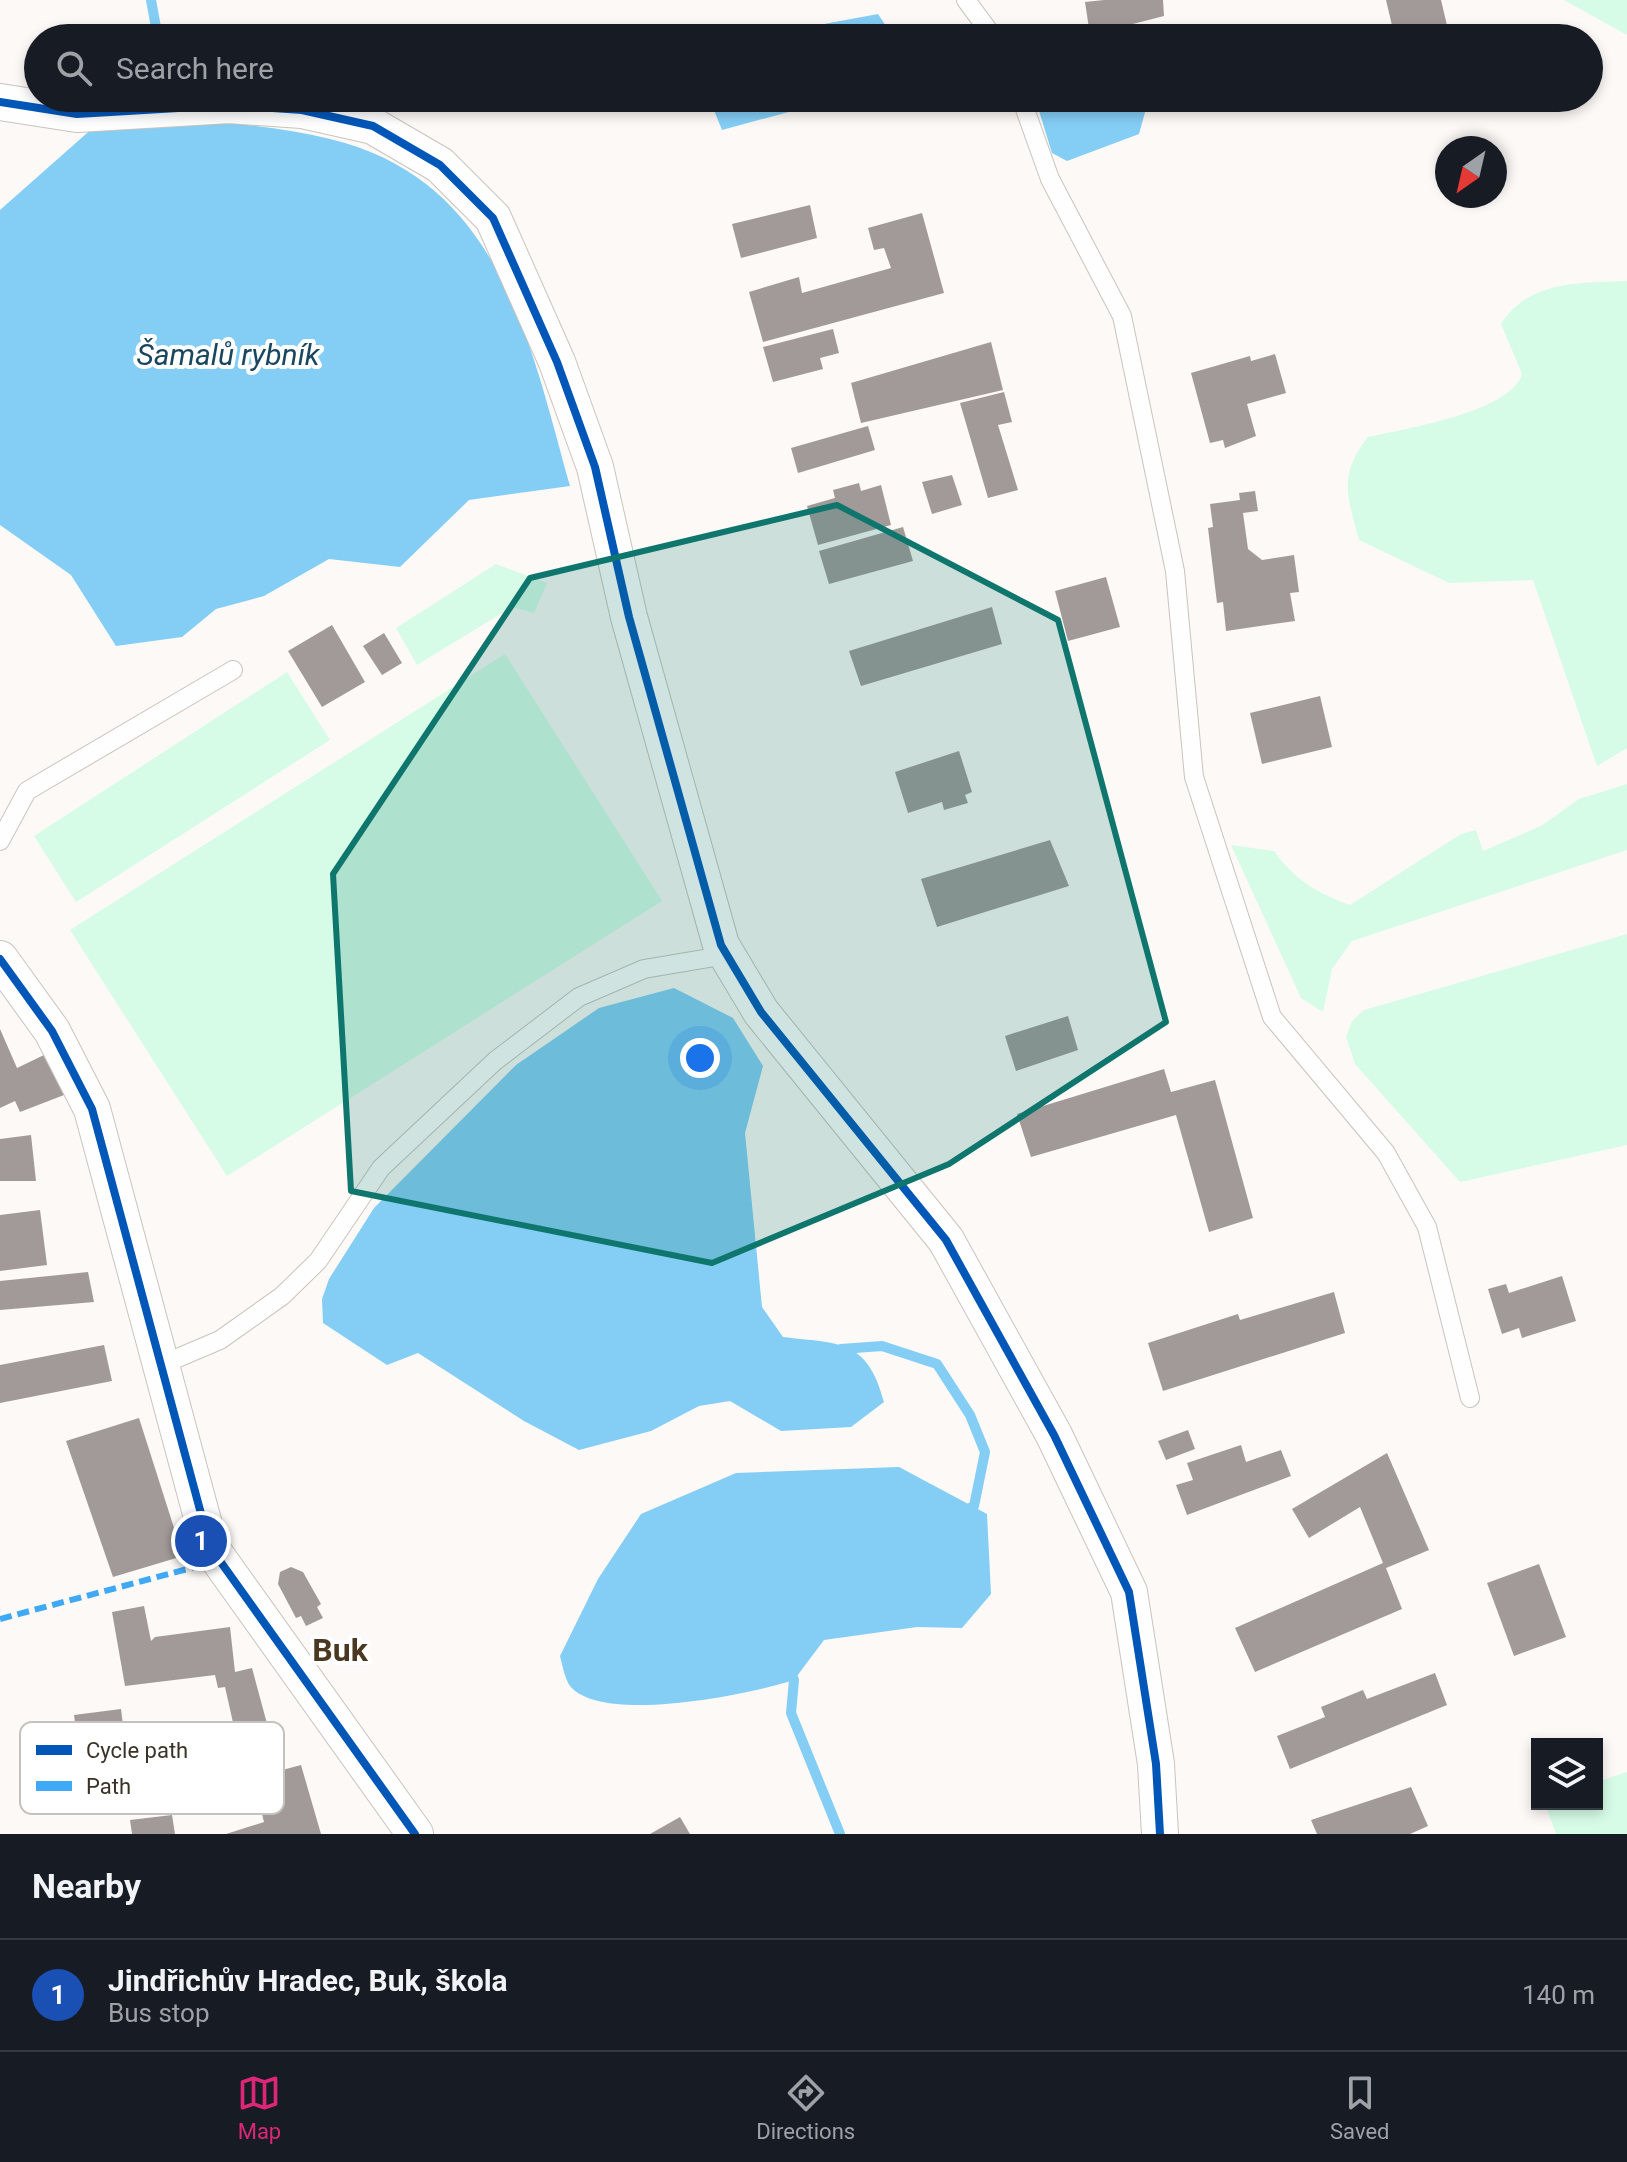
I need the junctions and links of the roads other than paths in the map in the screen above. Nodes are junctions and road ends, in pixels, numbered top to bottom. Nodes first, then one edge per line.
1 (966, 0) edge
2 (984, 24) edge
3 (0, 102) edge
4 (24, 106) edge
5 (64, 112) edge
6 (111, 112) edge
7 (311, 112) edge
8 (1026, 112) edge
9 (233, 670) dead end
10 (0, 841) edge
11 (727, 955) junction
12 (0, 959) edge
13 (161, 1365) junction
14 (1470, 1398) dead end
15 (415, 1834) edge
16 (1160, 1834) edge

1 - 2 lane
3 - 4 street
5 - 6 street
7 - 11 street
8 - 14 lane
9 - 10 lane
11 - 13 lane
11 - 16 street
12 - 13 street
13 - 15 street

